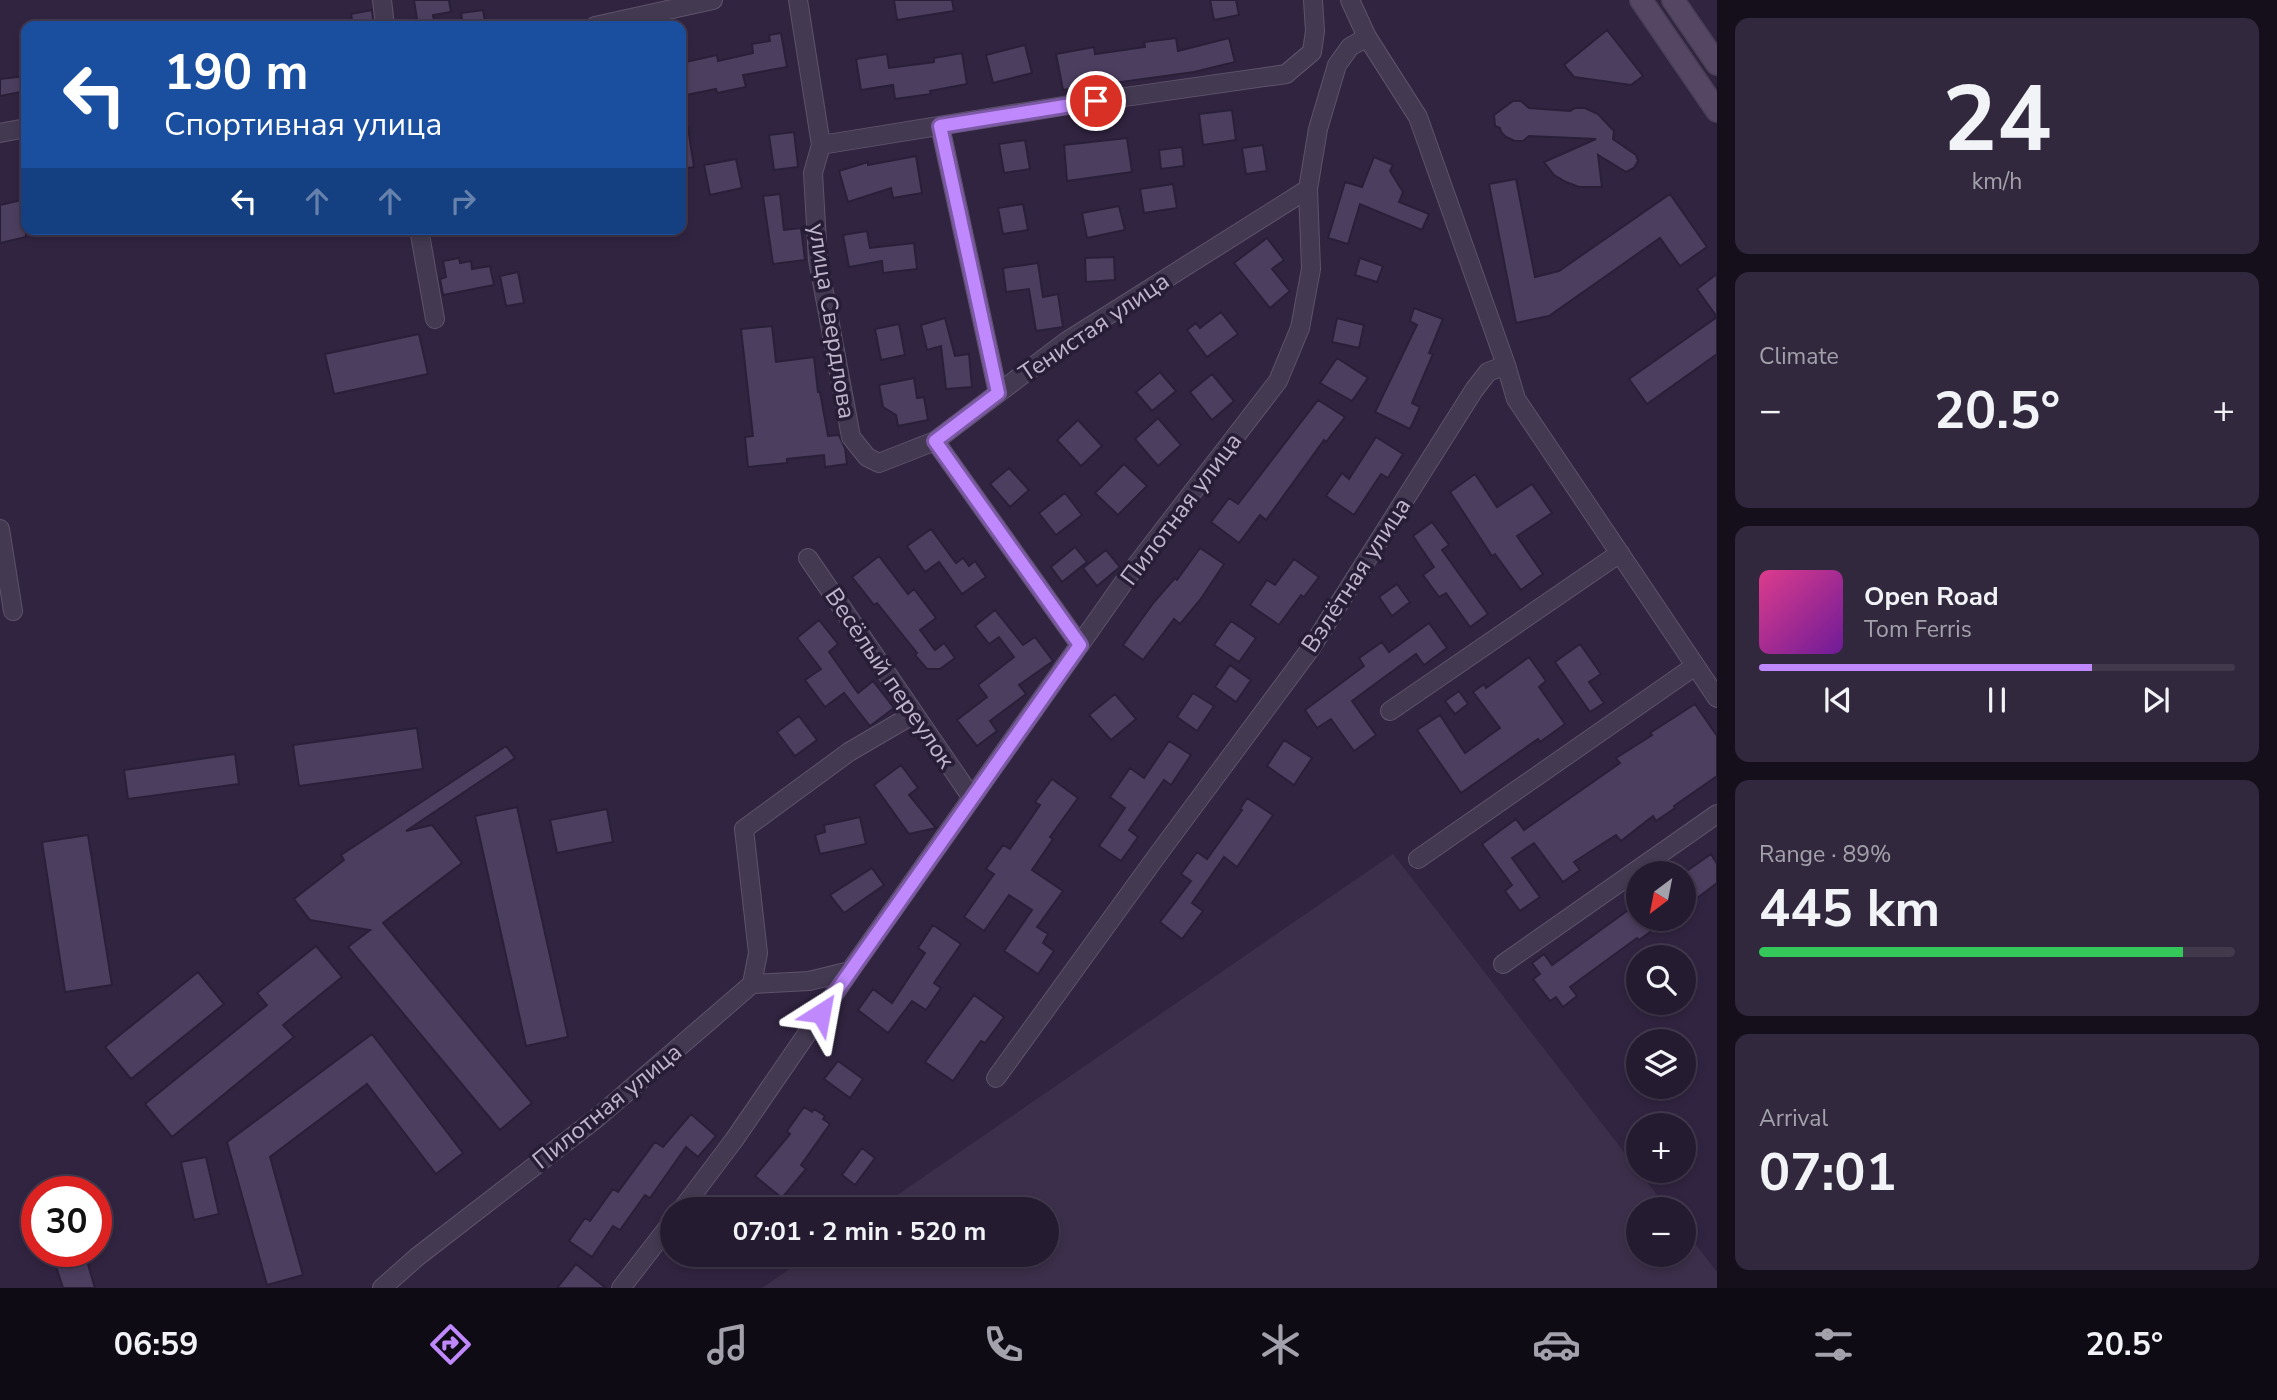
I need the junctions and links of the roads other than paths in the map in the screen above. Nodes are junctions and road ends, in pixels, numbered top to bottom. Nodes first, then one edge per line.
1 (382, 0) edge
2 (712, 0) edge
3 (798, 0) edge
4 (1313, 0) edge
5 (1350, 0) edge
6 (1642, 0) edge
7 (1673, 0) edge
8 (384, 21) edge
9 (618, 21) edge
10 (1367, 37) junction
11 (1717, 64) edge
12 (1717, 111) edge
13 (940, 126) junction
14 (21, 129) edge
15 (0, 133) edge
16 (821, 145) junction
17 (1308, 188) junction
18 (420, 235) edge
19 (435, 319) dead end
20 (1506, 365) junction
21 (998, 393) junction
22 (935, 441) junction
23 (879, 463) joint
24 (0, 529) edge
25 (1620, 553) junction
26 (808, 558) dead end
27 (13, 611) dead end
28 (1080, 645) junction
29 (1695, 666) junction
30 (1717, 698) edge
31 (1390, 711) dead end
32 (914, 713) junction
33 (972, 798) junction
34 (1717, 814) edge
35 (1418, 859) dead end
36 (1503, 964) dead end
37 (850, 971) junction
38 (752, 984) junction
39 (996, 1078) dead end
40 (691, 1197) edge
41 (660, 1238) edge
42 (382, 1288) edge
43 (621, 1288) edge

1 - 8 street
2 - 9 street
3 - 16 street, улица Свердлова
4 - 13 street
5 - 10 street
6 - 12 main road
7 - 11 main road
10 - 17 street, Пилотная улица
10 - 20 street
13 - 16 street
13 - 21 street
14 - 15 street
16 - 23 street, улица Свердлова
17 - 21 street, Тенистая улица
17 - 28 street, Пилотная улица
18 - 19 street
20 - 25 street
20 - 39 street, Взлётная улица
21 - 22 street, Тенистая улица
22 - 23 street, Тенистая улица
22 - 28 street
24 - 27 street
25 - 29 street
25 - 31 street
26 - 32 street, Весёлый переулок
28 - 33 street, Пилотная улица
29 - 30 street
29 - 35 street
32 - 33 street, Весёлый переулок
32 - 38 street
33 - 37 street, Пилотная улица
34 - 36 street
37 - 38 street
37 - 40 street, Пилотная улица
38 - 42 street, Пилотная улица
41 - 43 street

